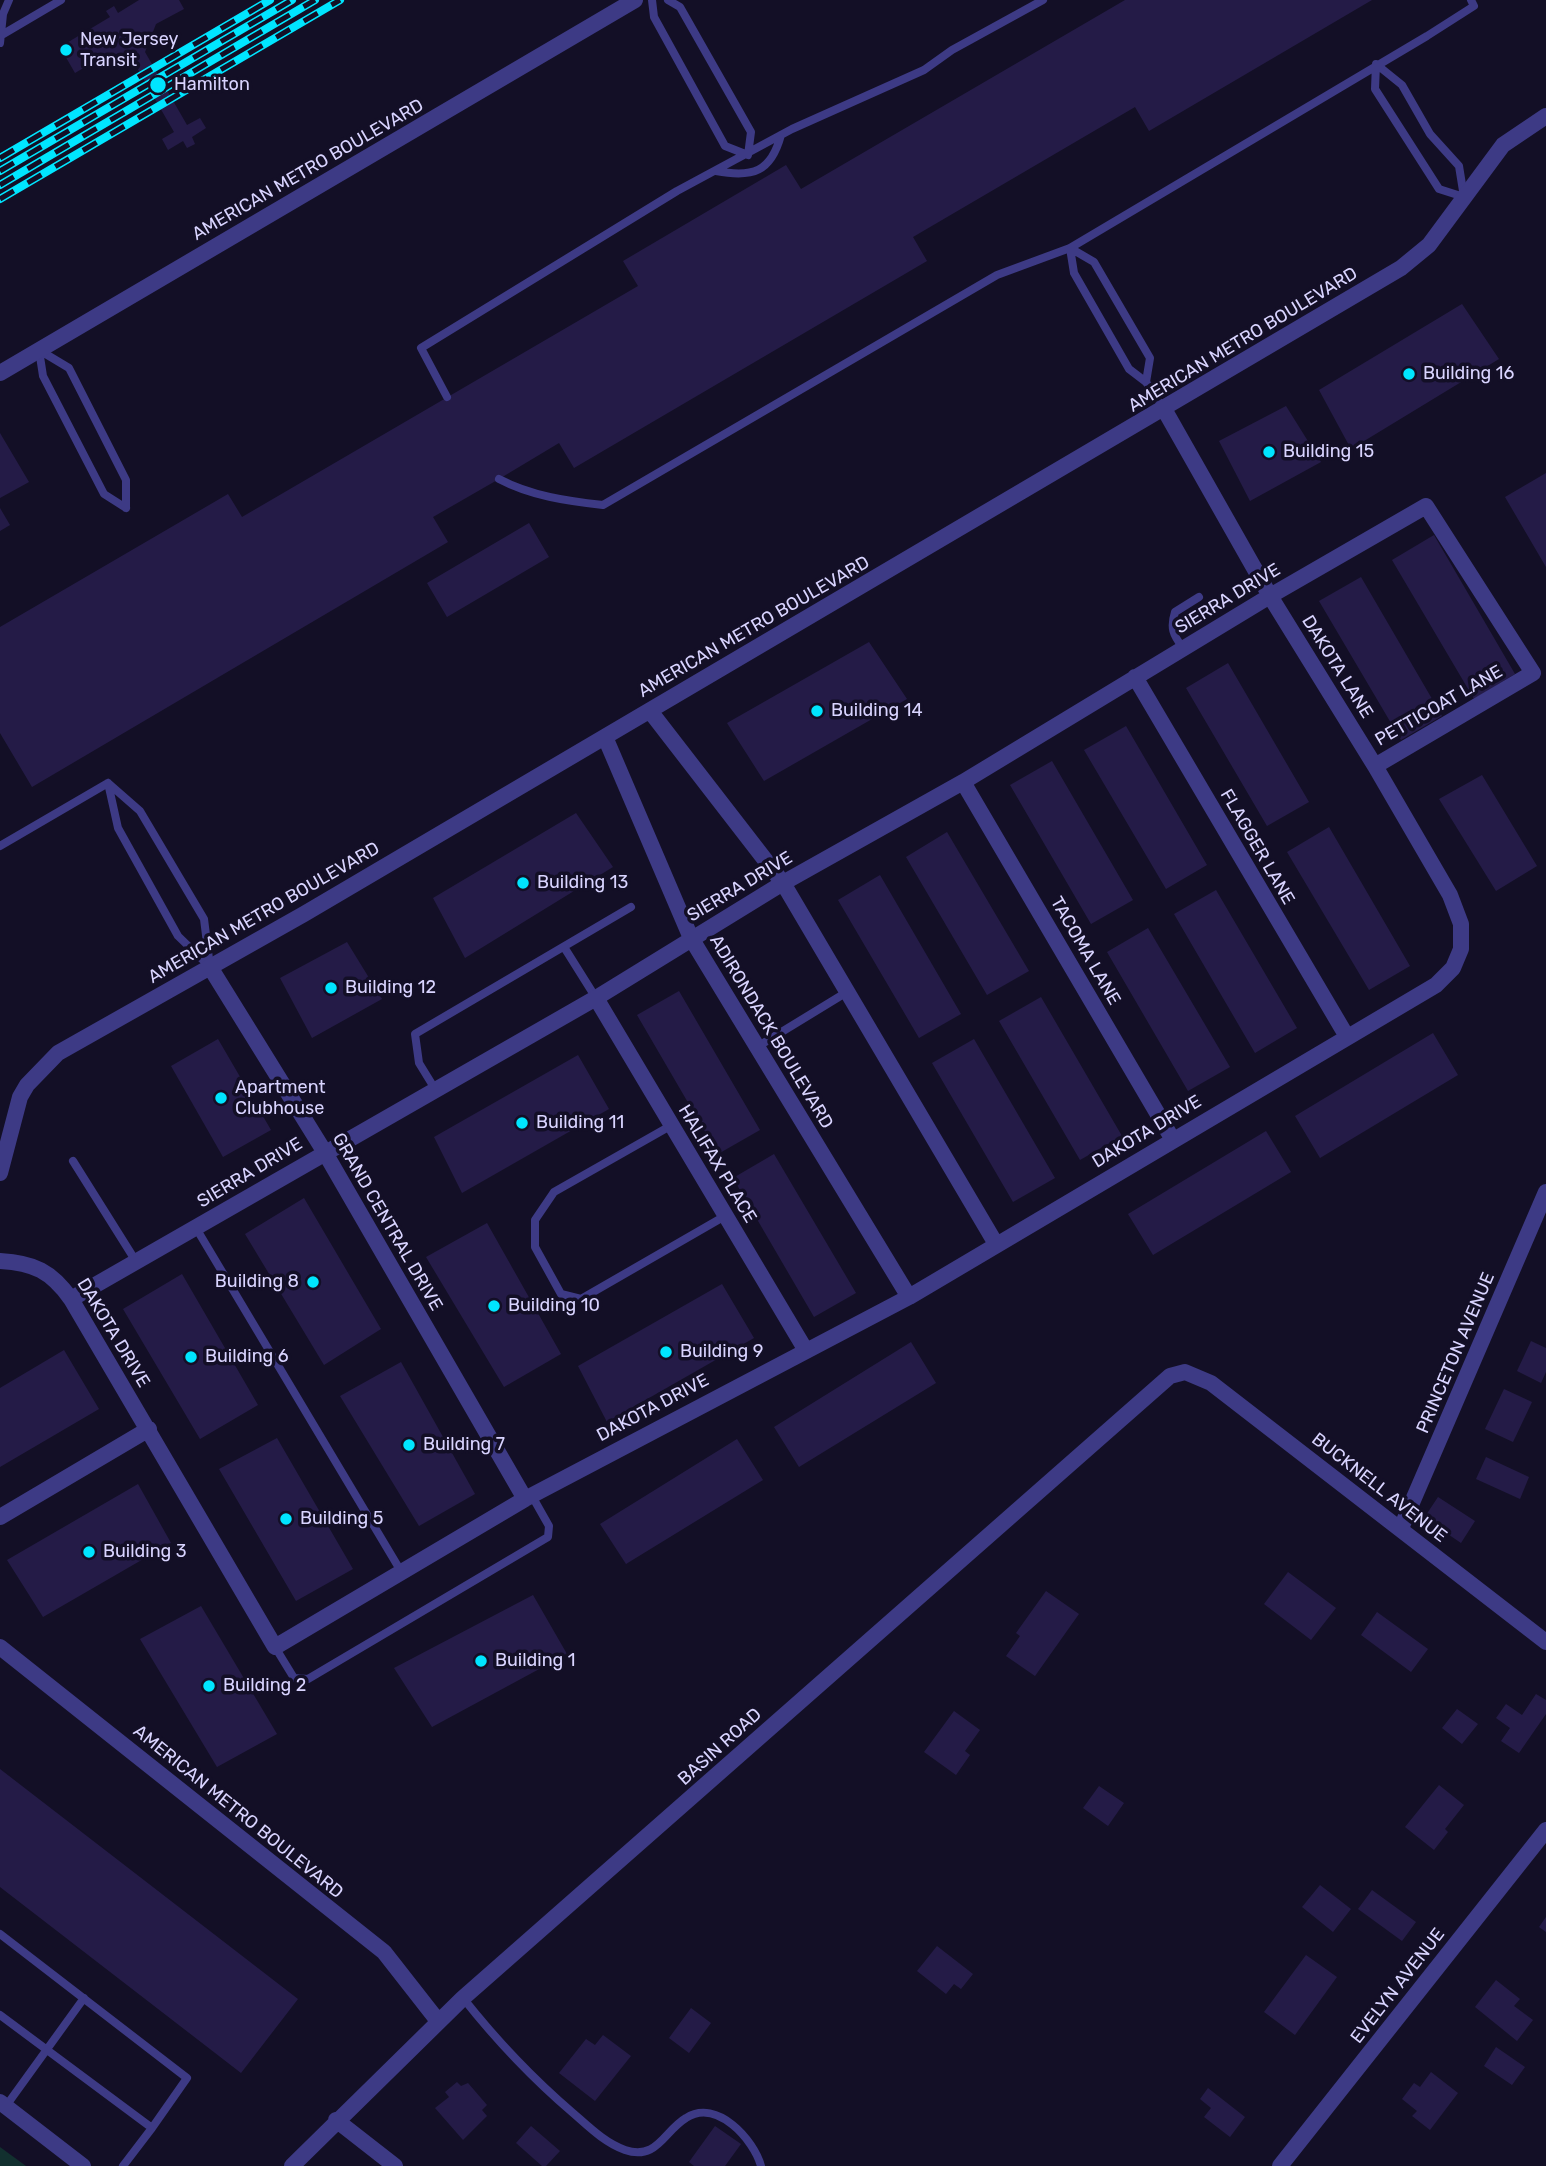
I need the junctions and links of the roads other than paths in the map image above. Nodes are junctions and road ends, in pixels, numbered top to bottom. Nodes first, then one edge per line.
1 (9, 0) edge
2 (61, 0) edge
3 (635, 0) edge
4 (652, 0) edge
5 (668, 0) edge
6 (1043, 0) edge
7 (1471, 0) edge
8 (1, 38) edge
9 (1376, 64) junction
10 (1546, 116) edge
11 (781, 135) junction
12 (748, 155) junction
13 (716, 171) junction
14 (1464, 197) junction
15 (1070, 248) junction
16 (40, 350) junction
17 (0, 373) edge
18 (1146, 382) junction
19 (447, 397) dead end
20 (1164, 409) junction
21 (499, 479) dead end
22 (1426, 506) joint
23 (1270, 596) junction
24 (1199, 597) dead end
25 (1183, 648) junction
26 (1135, 677) junction
27 (650, 710) junction
28 (605, 737) junction
29 (1375, 766) junction
30 (963, 782) junction
31 (108, 783) junction
32 (0, 846) edge
33 (783, 883) junction
34 (631, 907) dead end
35 (691, 938) junction
36 (564, 947) junction
37 (1461, 949) joint
38 (210, 967) junction
39 (847, 992) junction
40 (596, 998) junction
41 (1346, 1035) junction
42 (757, 1046) junction
43 (435, 1089) junction
44 (672, 1125) junction
45 (1173, 1140) junction
46 (324, 1151) junction
47 (72, 1160) dead end
48 (0, 1173) edge
49 (1546, 1192) edge
50 (725, 1216) junction
51 (196, 1228) junction
52 (996, 1244) junction
53 (0, 1261) edge
54 (137, 1263) junction
55 (909, 1297) junction
56 (71, 1299) junction
57 (805, 1349) junction
58 (1185, 1372) joint
59 (149, 1429) junction
60 (528, 1497) junction
61 (0, 1517) edge
62 (1401, 1528) junction
63 (402, 1573) junction
64 (1546, 1642) edge
65 (0, 1647) edge
66 (275, 1647) junction
67 (1546, 1830) edge
68 (0, 1934) edge
69 (84, 1998) junction
70 (463, 1998) junction
71 (0, 2015) edge
72 (438, 2021) junction
73 (47, 2052) junction
74 (3, 2104) edge
75 (336, 2120) junction
76 (152, 2128) junction
77 (83, 2166) edge
78 (123, 2166) edge
79 (292, 2166) edge
80 (395, 2166) edge
81 (761, 2166) edge
82 (1280, 2166) edge

1 - 8 lane
2 - 8 lane
3 - 16 street, AMERICAN METRO BOULEVARD
4 - 12 lane
5 - 12 lane
6 - 11 lane
7 - 9 lane
9 - 14 lane
9 - 14 lane
9 - 15 lane
10 - 14 street, AMERICAN METRO BOULEVARD
11 - 12 lane
11 - 13 lane
12 - 13 lane
13 - 19 lane
14 - 20 street, AMERICAN METRO BOULEVARD
15 - 18 lane
15 - 18 lane
15 - 21 lane
16 - 16 lane
16 - 17 street, AMERICAN METRO BOULEVARD
18 - 20 lane
20 - 23 street, DAKOTA LANE
20 - 27 street, AMERICAN METRO BOULEVARD
22 - 23 street, SIERRA DRIVE
22 - 29 street, PETTICOAT LANE
23 - 25 street, SIERRA DRIVE
23 - 29 street, DAKOTA LANE
24 - 25 lane
25 - 26 street, SIERRA DRIVE
26 - 30 street, SIERRA DRIVE
26 - 41 street, FLAGGER LANE
27 - 28 street, AMERICAN METRO BOULEVARD
27 - 33 street
28 - 35 street, ADIRONDACK BOULEVARD
28 - 38 street, AMERICAN METRO BOULEVARD
29 - 37 street, DAKOTA LANE
30 - 33 street, SIERRA DRIVE
30 - 45 street, TACOMA LANE
31 - 32 lane
31 - 38 lane
31 - 38 lane
33 - 35 street, SIERRA DRIVE
33 - 39 street
34 - 36 lane
35 - 40 street, SIERRA DRIVE
35 - 42 street, ADIRONDACK BOULEVARD
36 - 40 lane
36 - 43 lane
37 - 41 street, DAKOTA DRIVE
38 - 46 street, GRAND CENTRAL DRIVE
38 - 48 street, AMERICAN METRO BOULEVARD
39 - 42 lane
39 - 52 street
40 - 43 street, SIERRA DRIVE
40 - 44 street, HALIFAX PLACE
41 - 45 street, DAKOTA DRIVE
42 - 55 street, ADIRONDACK BOULEVARD
43 - 46 street, SIERRA DRIVE
44 - 50 street, HALIFAX PLACE
44 - 50 lane
45 - 52 street, DAKOTA DRIVE
46 - 51 street, SIERRA DRIVE
46 - 60 street, GRAND CENTRAL DRIVE
47 - 54 lane
49 - 62 street, PRINCETON AVENUE
50 - 57 street, HALIFAX PLACE
51 - 54 street, SIERRA DRIVE
51 - 63 lane
52 - 55 street, DAKOTA DRIVE
53 - 56 street, DAKOTA DRIVE
54 - 56 street, SIERRA DRIVE
55 - 57 street, DAKOTA DRIVE
56 - 59 street, DAKOTA DRIVE
57 - 60 street, DAKOTA DRIVE
58 - 62 street, BUCKNELL AVENUE
58 - 70 street, BASIN ROAD
59 - 61 street
59 - 66 street, DAKOTA DRIVE
60 - 63 street, DAKOTA DRIVE
60 - 66 lane
62 - 64 street, BUCKNELL AVENUE
63 - 66 street, DAKOTA DRIVE
65 - 72 street, AMERICAN METRO BOULEVARD
67 - 82 street, EVELYN AVENUE
68 - 69 lane
69 - 73 lane
69 - 76 lane
70 - 72 street, BASIN ROAD
70 - 81 lane
71 - 73 lane
72 - 75 street, BASIN ROAD
73 - 74 lane
73 - 76 lane
74 - 77 street
75 - 79 street, BASIN ROAD
75 - 80 street
76 - 78 lane

